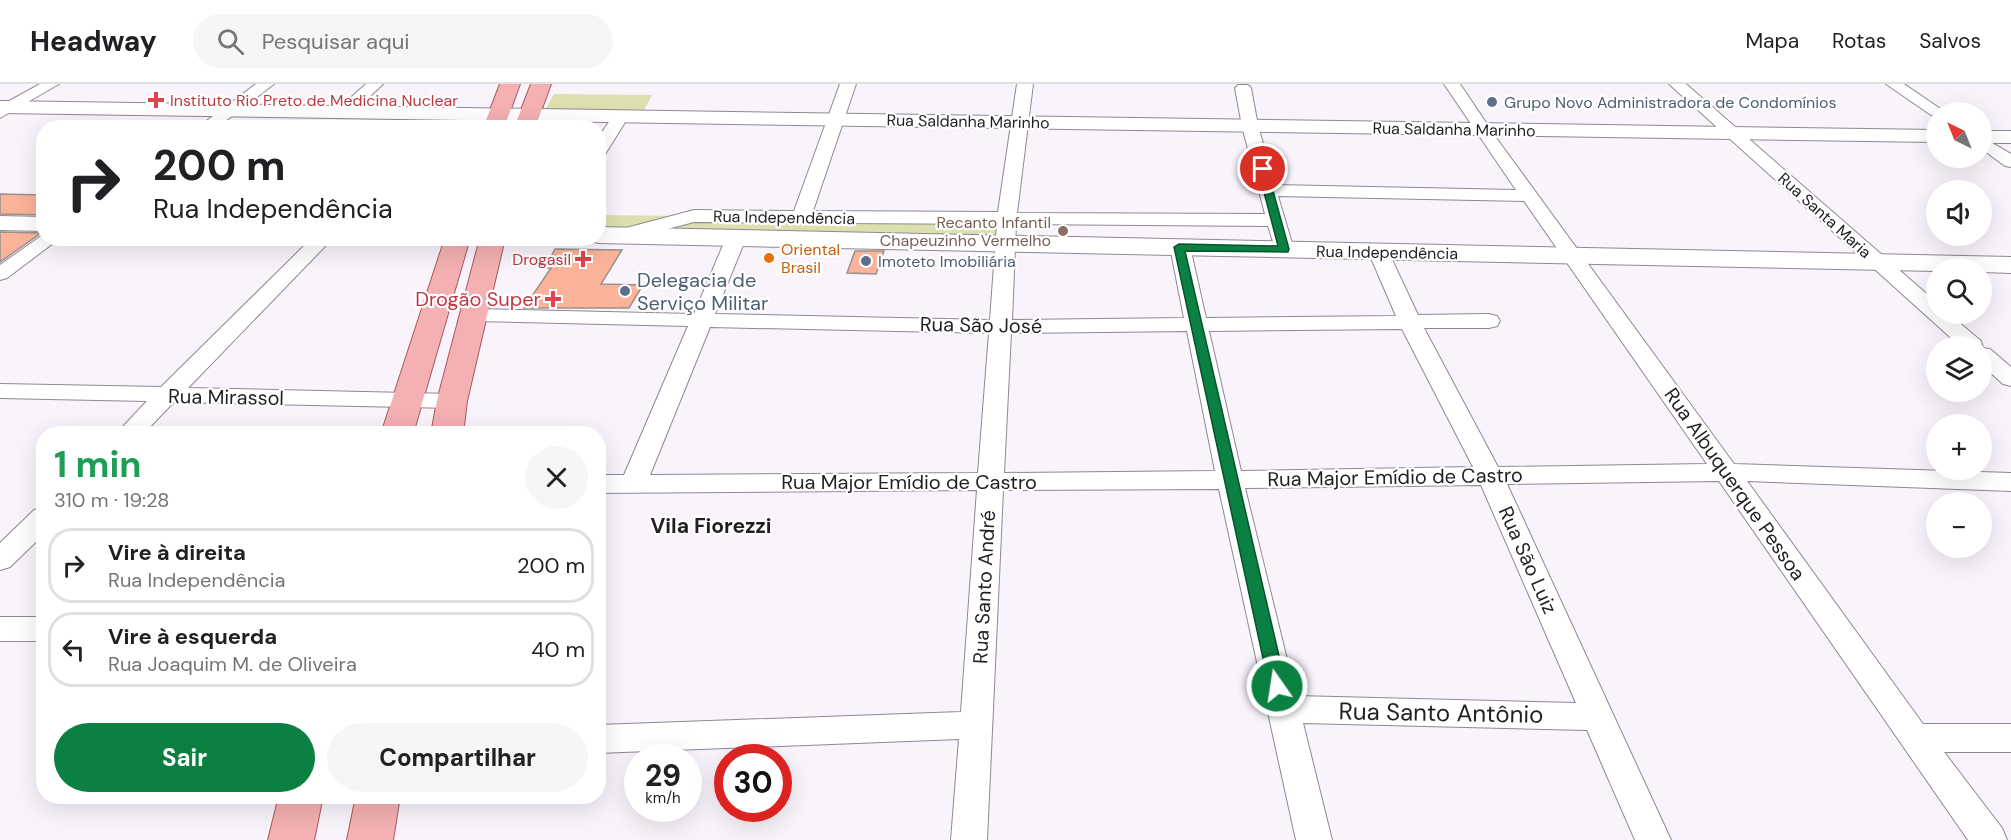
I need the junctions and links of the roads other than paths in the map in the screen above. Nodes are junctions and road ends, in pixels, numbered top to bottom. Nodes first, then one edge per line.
1 (51, 84) edge
2 (266, 84) edge
3 (375, 84) edge
4 (510, 84) edge
5 (541, 84) edge
6 (848, 84) edge
7 (1024, 84) edge
8 (1452, 84) edge
9 (1677, 84) edge
10 (1894, 84) edge
11 (1243, 88) dead end
12 (1926, 105) edge
13 (3, 109) edge
14 (229, 110) junction
15 (344, 112) junction
16 (621, 116) junction
17 (835, 119) junction
18 (216, 120) edge
19 (478, 120) edge
20 (495, 120) edge
21 (526, 120) edge
22 (545, 120) edge
23 (1019, 122) junction
24 (1250, 126) junction
25 (1480, 129) junction
26 (1734, 133) junction
27 (1926, 136) edge
28 (1992, 136) edge
29 (2011, 137) edge
30 (606, 139) edge
31 (1992, 149) edge
32 (2011, 162) edge
33 (1269, 190) junction
34 (1529, 196) junction
35 (1006, 217) junction
36 (801, 218) junction
37 (1277, 220) junction
38 (0, 223) edge
39 (36, 224) edge
40 (608, 236) edge
41 (736, 238) junction
42 (1005, 244) junction
43 (40, 246) edge
44 (316, 246) edge
45 (455, 246) edge
46 (491, 246) edge
47 (1179, 247) junction
48 (1284, 249) junction
49 (1378, 251) junction
50 (1575, 255) junction
51 (1876, 262) junction
52 (2011, 265) edge
53 (0, 274) edge
54 (473, 315) junction
55 (701, 320) junction
56 (1489, 321) dead end
57 (1410, 322) junction
58 (1197, 324) junction
59 (1000, 327) junction
60 (1961, 336) edge
61 (1992, 363) edge
62 (2011, 380) edge
63 (0, 391) edge
64 (166, 395) junction
65 (407, 401) junction
66 (452, 401) junction
67 (136, 426) edge
68 (399, 426) edge
69 (448, 426) edge
70 (1726, 472) junction
71 (1490, 476) junction
72 (1230, 480) junction
73 (990, 481) junction
74 (2011, 482) edge
75 (606, 484) edge
76 (633, 484) junction
77 (36, 525) edge
78 (0, 560) edge
79 (0, 628) edge
80 (36, 629) edge
81 (1283, 709) junction
82 (1598, 717) junction
83 (976, 725) junction
84 (1914, 738) junction
85 (2011, 738) edge
86 (606, 739) edge
87 (300, 804) edge
88 (377, 804) edge
89 (291, 840) edge
90 (370, 840) edge
91 (969, 840) edge
92 (1314, 840) edge
93 (1653, 840) edge
94 (1989, 840) edge

1 - 13 street
2 - 14 street
3 - 15 street
4 - 20 main road
5 - 21 main road
6 - 17 street
7 - 23 street, Rua Santo André
8 - 25 street, Rua Albuquerque Pessoa
9 - 26 street, Rua Santa Maria
10 - 12 street
11 - 24 street
13 - 14 street, Rua Saldanha Marinho
14 - 15 street, Rua Saldanha Marinho
14 - 18 street
15 - 19 street, Rua Saldanha Marinho
16 - 17 street, Rua Saldanha Marinho
16 - 22 street, Rua Saldanha Marinho
16 - 30 street
17 - 23 street, Rua Saldanha Marinho
17 - 36 street
23 - 24 street, Rua Saldanha Marinho
23 - 35 street, Rua Santo André
24 - 25 street, Rua Saldanha Marinho
24 - 33 street
25 - 26 street, Rua Saldanha Marinho
25 - 34 street, Rua Albuquerque Pessoa
26 - 27 street, Rua Saldanha Marinho
26 - 51 street, Rua Santa Maria
28 - 29 street
31 - 32 street
33 - 34 street
33 - 37 street
34 - 50 street, Rua Albuquerque Pessoa
35 - 36 street, Rua Independência
35 - 37 street, Rua Independência
35 - 42 street, Rua Santo André
36 - 40 street, Rua Independência
37 - 48 street
38 - 39 street
40 - 41 street, Rua Independência
41 - 42 street, Rua Independência
41 - 55 street
42 - 47 street, Rua Independência
42 - 59 street, Rua Santo André
43 - 53 street
44 - 64 street
45 - 65 main road
46 - 54 main road
47 - 48 street, Rua Independência
47 - 58 street
48 - 49 street, Rua Independência
49 - 50 street, Rua Independência
49 - 57 street, Rua São Luiz
50 - 51 street, Rua Independência
50 - 70 street, Rua Albuquerque Pessoa
51 - 52 street, Rua Independência
51 - 60 street, Rua Santa Maria
54 - 55 street, Rua São José
54 - 66 main road
55 - 59 street, Rua São José
55 - 76 street
56 - 57 street, Rua São José
57 - 58 street, Rua São José
57 - 71 street, Rua São Luiz
58 - 59 street, Rua São José
58 - 72 street
59 - 73 street, Rua Santo André
61 - 62 street
63 - 64 street, Rua Mirassol
64 - 65 street, Rua Mirassol
64 - 67 street
65 - 66 street, Rua Mirassol
65 - 68 main road
66 - 69 main road
70 - 71 street, Rua Major Emídio de Castro
70 - 74 street, Rua Major Emídio de Castro
70 - 84 street, Rua Albuquerque Pessoa
71 - 72 street, Rua Major Emídio de Castro
71 - 82 street, Rua São Luiz
72 - 73 street, Rua Major Emídio de Castro
72 - 81 street
73 - 76 street, Rua Major Emídio de Castro
73 - 83 street, Rua Santo André
75 - 76 street, Rua Major Emídio de Castro
77 - 78 street
79 - 80 street
81 - 82 street, Rua Santo Antônio
81 - 92 street
82 - 93 street, Rua São Luiz
83 - 86 street
83 - 91 street, Rua Santo André
84 - 85 street
84 - 94 street, Rua Albuquerque Pessoa
87 - 89 main road
88 - 90 main road

